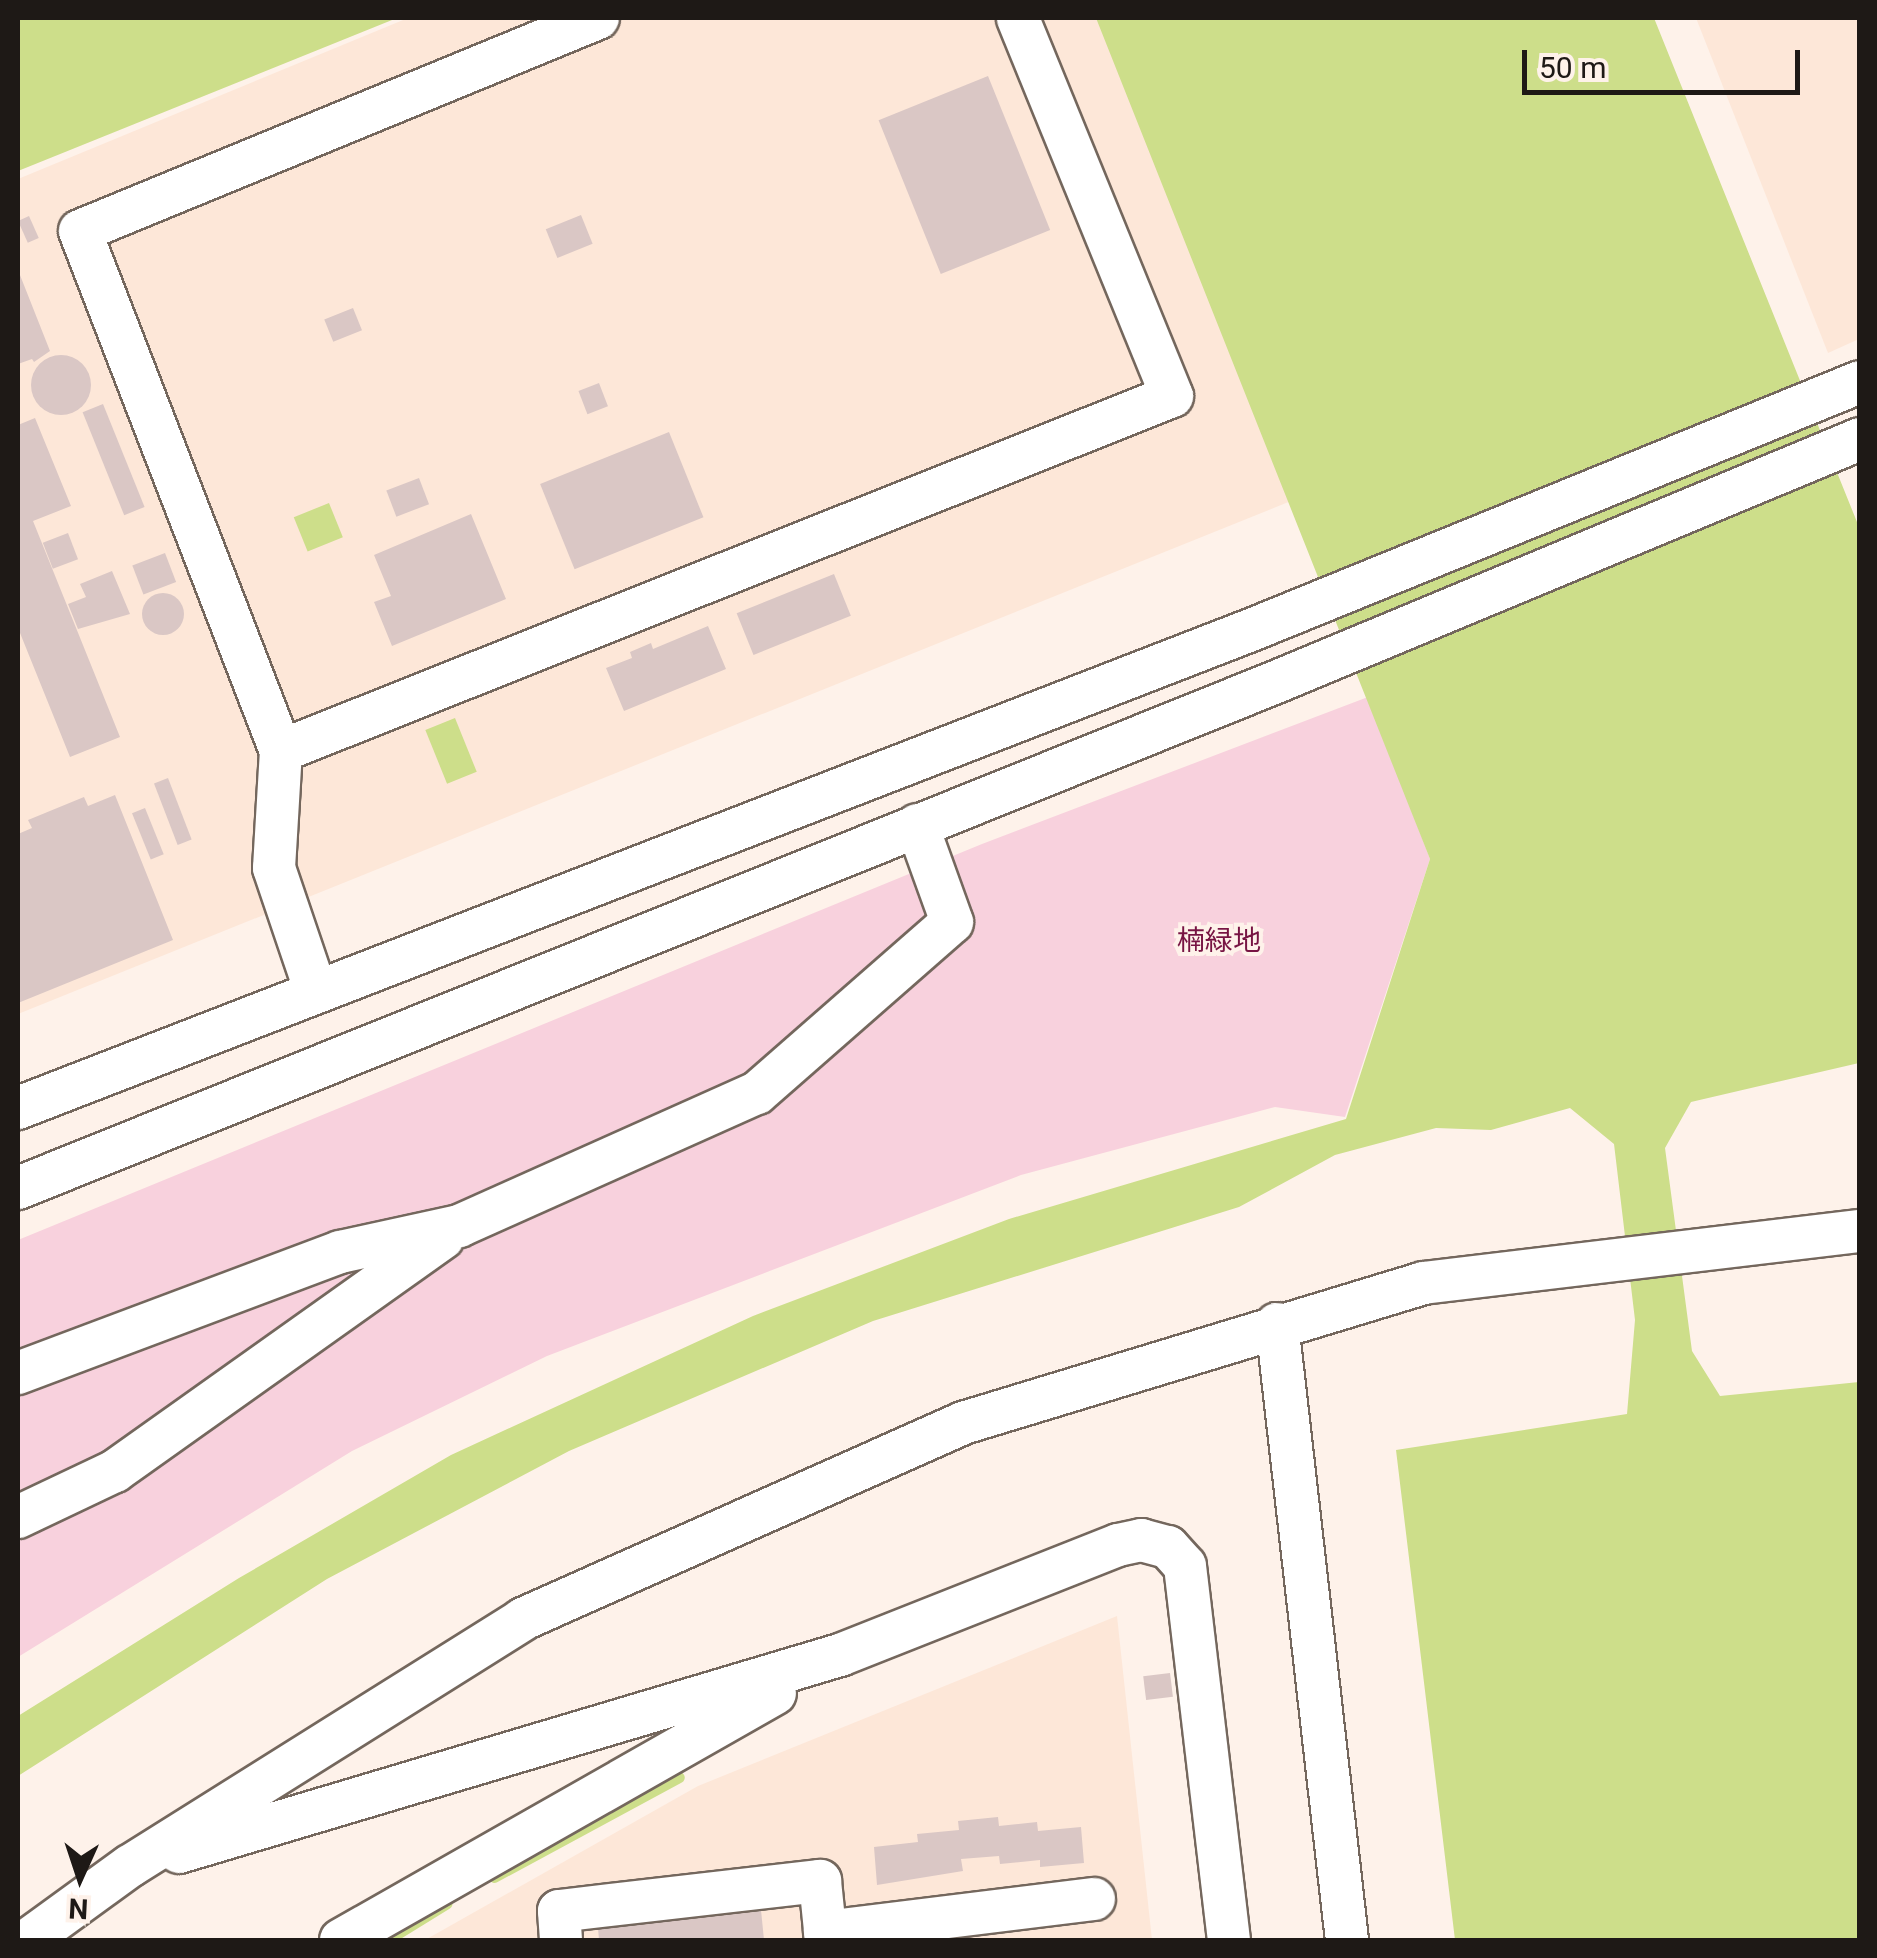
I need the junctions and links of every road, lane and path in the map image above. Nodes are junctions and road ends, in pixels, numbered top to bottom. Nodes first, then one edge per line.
1 (598, 18) edge
2 (1018, 18) edge
3 (1860, 382) edge
4 (1860, 439) edge
5 (281, 751) junction
6 (917, 825) junction
7 (316, 992) junction
8 (18, 1108) edge
9 (18, 1188) edge
10 (459, 1226) junction
11 (1860, 1231) edge
12 (1277, 1324) junction
13 (18, 1372) edge
14 (18, 1518) edge
15 (840, 1656) junction
16 (130, 1866) junction
17 (1094, 1899) dead end
18 (826, 1936) edge
19 (28, 1940) edge
20 (342, 1940) edge
21 (562, 1940) edge
22 (1229, 1940) edge
23 (1347, 1940) edge

1 - 5 street
2 - 5 street
3 - 7 street
4 - 6 street
5 - 7 street
6 - 9 street
6 - 10 street
7 - 8 street
10 - 13 street
10 - 14 street
11 - 12 street
12 - 16 street
12 - 23 street
15 - 16 street
15 - 20 street
15 - 22 street
16 - 19 street
17 - 18 street
18 - 21 street

